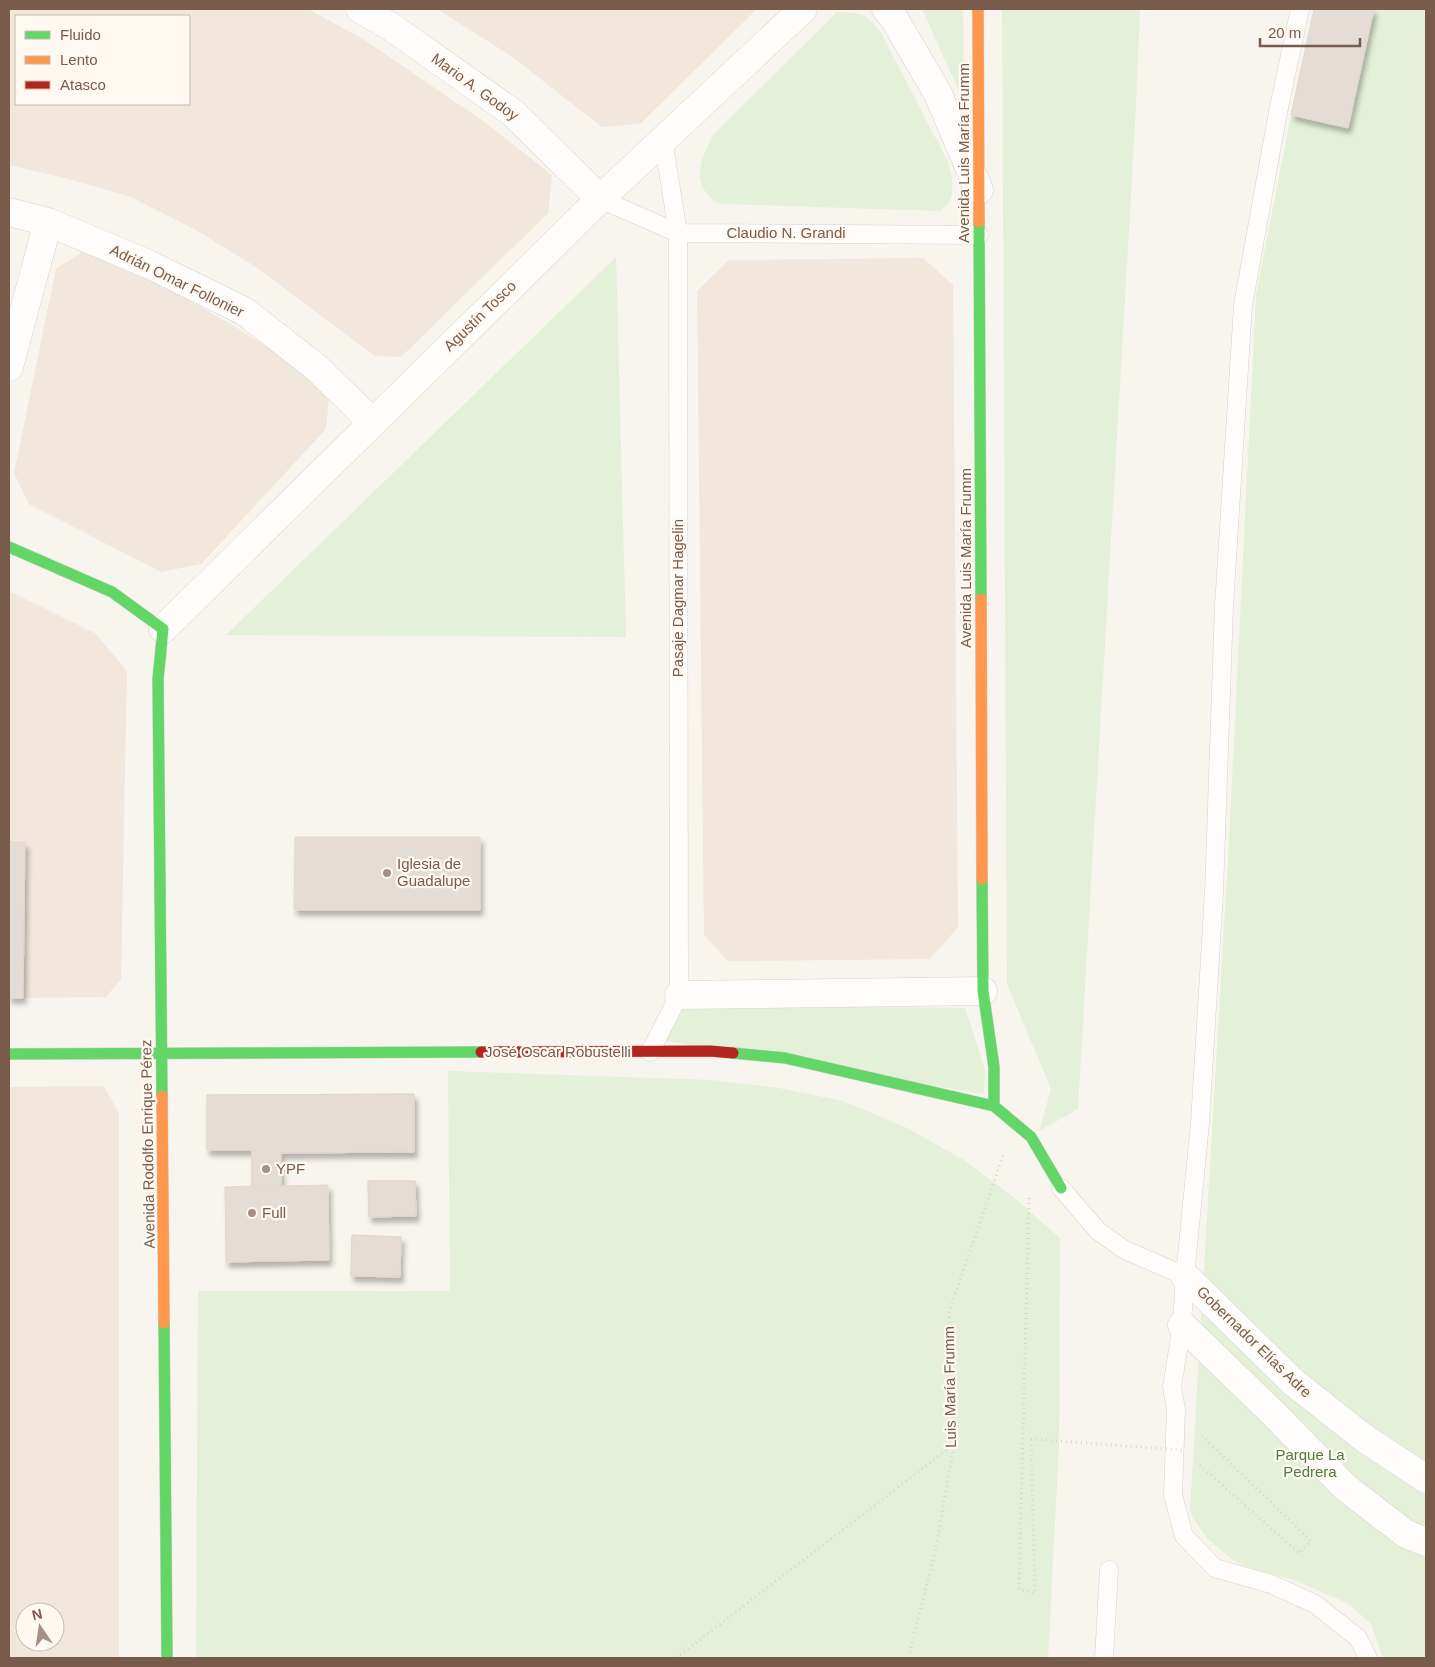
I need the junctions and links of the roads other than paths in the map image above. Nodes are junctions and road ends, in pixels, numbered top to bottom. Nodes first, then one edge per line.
1 (360, 9) edge
2 (803, 9) edge
3 (886, 9) edge
4 (978, 9) edge
5 (1300, 9) edge
6 (663, 139) junction
7 (979, 190) junction
8 (600, 199) junction
9 (9, 212) edge
10 (48, 222) junction
11 (678, 233) junction
12 (979, 234) junction
13 (9, 367) edge
14 (372, 422) junction
15 (9, 547) edge
16 (163, 629) junction
17 (983, 991) junction
18 (679, 995) junction
19 (650, 1052) junction
20 (9, 1054) edge
21 (162, 1054) junction
22 (994, 1106) junction
23 (1062, 1188) joint
24 (1185, 1276) junction
25 (1182, 1325) junction
26 (1426, 1480) edge
27 (1426, 1542) edge
28 (1109, 1570) dead end
29 (167, 1658) edge
30 (1104, 1658) edge
31 (1368, 1658) edge

1 - 8 street, Mario A. Godoy
2 - 6 street, Agustín Tosco
3 - 7 street
4 - 7 street, Avenida Luis María Frumm
5 - 24 lane
6 - 8 street, Agustín Tosco
6 - 11 lane, Pasaje Dagmar Hagelin
7 - 12 street, Avenida Luis María Frumm
8 - 11 lane, Claudio N. Grandi
8 - 14 street, Agustín Tosco
9 - 10 street, Adrián Omar Follonier
10 - 13 street
10 - 14 street, Adrián Omar Follonier
11 - 12 lane, Claudio N. Grandi
11 - 18 lane, Pasaje Dagmar Hagelin
12 - 17 street, Avenida Luis María Frumm
14 - 16 street, Agustín Tosco
15 - 16 street
16 - 21 street, Avenida Rodolfo Enrique Pérez
17 - 18 street
17 - 22 street, Avenida Luis María Frumm
18 - 19 lane, Pasaje Dagmar Hagelin
19 - 21 street, José Oscar Robustelli
19 - 22 street, José Oscar Robustelli
20 - 21 street, José Oscar Robustelli
21 - 29 street, Avenida Rodolfo Enrique Pérez
22 - 23 street, José Oscar Robustelli
23 - 24 lane, Gobernador Elías Adre
24 - 25 lane
24 - 26 street, Gobernador Elías Adre
25 - 27 street
25 - 31 lane
28 - 30 lane

